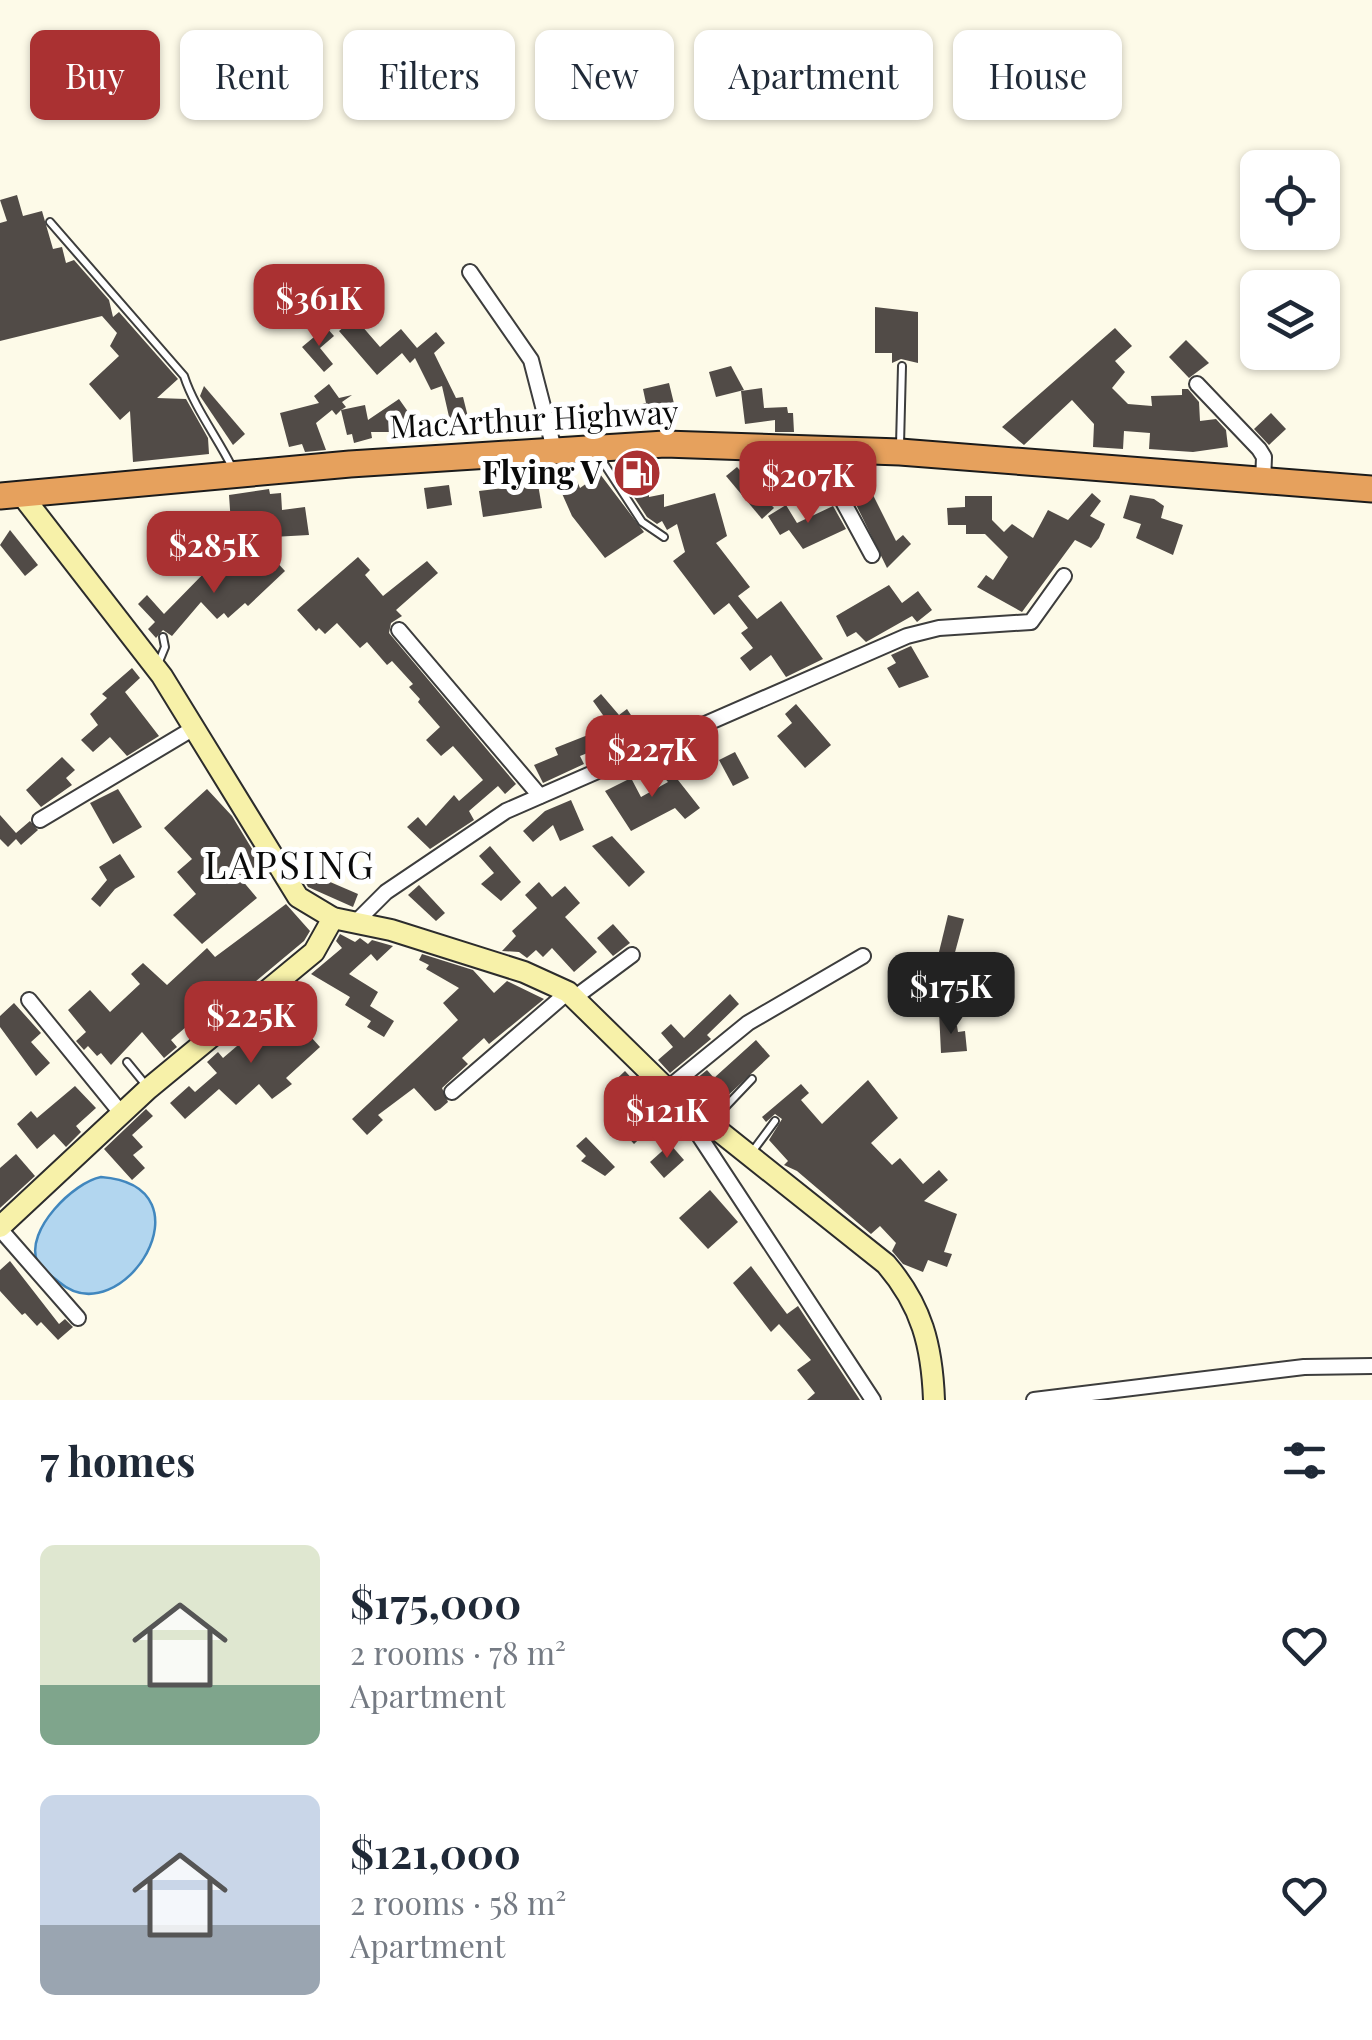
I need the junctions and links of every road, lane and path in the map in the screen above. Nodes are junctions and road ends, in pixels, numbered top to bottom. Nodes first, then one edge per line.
1 (50, 222) dead end
2 (470, 272) dead end
3 (902, 366) dead end
4 (1196, 384) dead end
5 (593, 447) junction
6 (813, 447) junction
7 (554, 449) junction
8 (900, 452) junction
9 (238, 477) junction
10 (1262, 482) junction
11 (1372, 489) edge
12 (11, 495) edge
13 (664, 537) dead end
14 (872, 555) dead end
15 (1064, 576) dead end
16 (399, 630) dead end
17 (163, 637) dead end
18 (156, 668) junction
19 (194, 728) junction
20 (540, 796) junction
21 (40, 820) dead end
22 (333, 918) junction
23 (357, 921) junction
24 (632, 955) dead end
25 (863, 956) dead end
26 (262, 995) junction
27 (571, 995) junction
28 (28, 1000) dead end
29 (301, 1039) dead end
30 (127, 1062) dead end
31 (752, 1079) dead end
32 (148, 1089) junction
33 (668, 1090) junction
34 (452, 1092) dead end
35 (121, 1113) junction
36 (776, 1121) dead end
37 (709, 1124) junction
38 (749, 1156) junction
39 (0, 1228) edge
40 (78, 1318) dead end
41 (1372, 1366) edge
42 (1099, 1395) edge
43 (873, 1400) edge
44 (934, 1400) edge
45 (1034, 1400) edge

1 - 9 lane
2 - 7 street
3 - 8 lane
4 - 10 street
5 - 6 highway, MacArthur Highway
5 - 7 highway, MacArthur Highway
5 - 13 lane
6 - 8 highway, MacArthur Highway
6 - 14 street
7 - 9 highway, MacArthur Highway
8 - 10 highway, MacArthur Highway
9 - 12 highway, MacArthur Highway
10 - 11 highway, MacArthur Highway
12 - 18 street
15 - 20 street
16 - 20 street
17 - 18 lane
18 - 19 street
19 - 21 street
19 - 22 street
20 - 23 street
22 - 23 street
22 - 26 street
23 - 27 street
24 - 27 street
25 - 33 street
26 - 29 lane
26 - 32 street
27 - 33 street
27 - 34 street
28 - 35 street
30 - 32 lane
31 - 37 lane
32 - 35 street
33 - 37 street
33 - 43 street
35 - 39 street
36 - 38 lane
37 - 38 street
38 - 44 street
39 - 40 street
41 - 42 street
42 - 45 street

